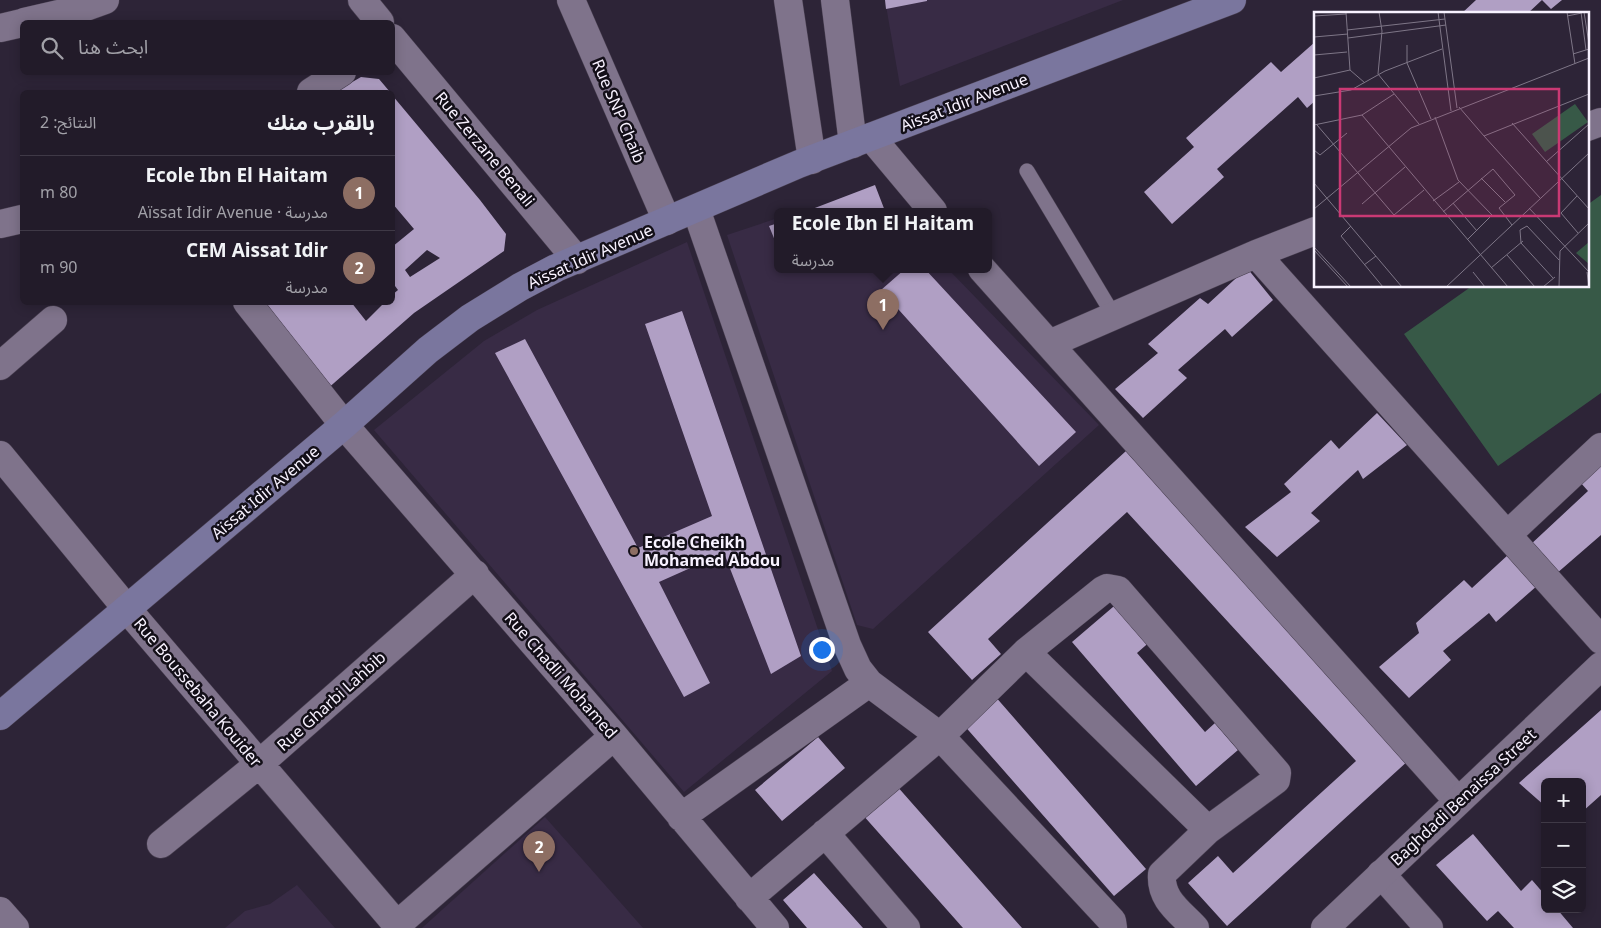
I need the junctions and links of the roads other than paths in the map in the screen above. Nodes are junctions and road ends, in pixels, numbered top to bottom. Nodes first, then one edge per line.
1 (105, 0) edge
2 (362, 0) edge
3 (572, 0) edge
4 (788, 0) edge
5 (835, 0) edge
6 (1232, 0) edge
7 (36, 20) edge
8 (378, 20) edge
9 (20, 24) edge
10 (0, 28) edge
11 (395, 41) edge
12 (337, 75) edge
13 (314, 90) edge
14 (1601, 122) edge
15 (1588, 127) edge
16 (862, 141) junction
17 (812, 160) junction
18 (1027, 171) dead end
19 (696, 208) junction
20 (930, 208) edge
21 (20, 219) edge
22 (667, 221) junction
23 (0, 224) edge
24 (1314, 231) edge
25 (1256, 254) junction
26 (577, 260) junction
27 (986, 273) edge
28 (249, 305) edge
29 (1114, 316) junction
30 (53, 320) dead end
31 (1049, 344) junction
32 (0, 366) edge
33 (344, 426) junction
34 (1601, 447) edge
35 (0, 455) edge
36 (1507, 535) junction
37 (475, 574) junction
38 (127, 608) junction
39 (1601, 640) edge
40 (1026, 652) junction
41 (1601, 666) edge
42 (870, 683) junction
43 (0, 716) edge
44 (614, 736) junction
45 (940, 736) junction
46 (259, 764) junction
47 (1458, 800) junction
48 (681, 816) junction
49 (1208, 830) junction
50 (825, 834) junction
51 (161, 844) dead end
52 (1380, 874) junction
53 (749, 898) junction
54 (0, 910) edge
55 (15, 928) edge
56 (775, 928) edge
57 (906, 928) edge
58 (1113, 928) edge
59 (1195, 928) edge
60 (1325, 928) edge
61 (1428, 928) edge

1 - 7 street
2 - 8 street, Rue Zerzane Benali
3 - 22 street, Rue SNP Chaib
4 - 17 street
5 - 16 street
6 - 16 main road, Aïssat Idir Avenue
9 - 10 street
11 - 26 street, Rue Zerzane Benali
12 - 13 street
14 - 15 street
16 - 17 main road, Aïssat Idir Avenue
16 - 20 street
17 - 19 main road, Aïssat Idir Avenue
18 - 29 lane
19 - 22 main road, Aïssat Idir Avenue
19 - 42 street
21 - 23 street
22 - 26 main road, Aïssat Idir Avenue
24 - 25 street
25 - 29 street
25 - 36 street
26 - 33 main road, Aïssat Idir Avenue
27 - 31 street
28 - 33 street, Rue Chadli Mohamed
29 - 31 street
30 - 32 street
31 - 47 street
33 - 37 street, Rue Chadli Mohamed
33 - 38 main road, Aïssat Idir Avenue
34 - 36 street
35 - 38 street, Rue Boussebaha Kouider
36 - 39 street
37 - 44 street, Rue Chadli Mohamed
37 - 46 street, Rue Gharbi Lahbib
38 - 43 main road, Aïssat Idir Avenue
38 - 46 street, Rue Boussebaha Kouider
40 - 45 street
40 - 49 street
40 - 49 street
41 - 47 street, Baghdadi Benaissa Street
42 - 45 street
42 - 48 street
44 - 46 street, Rue Boussebaha Kouider
44 - 48 street, Rue Chadli Mohamed
45 - 50 street
45 - 58 street
46 - 51 street, Rue Gharbi Lahbib
47 - 52 street, Baghdadi Benaissa Street
48 - 53 street, Rue Chadli Mohamed
49 - 59 street
50 - 53 street
50 - 57 street
52 - 60 street, Baghdadi Benaissa Street
52 - 61 street
53 - 56 street, Rue Chadli Mohamed
54 - 55 street

